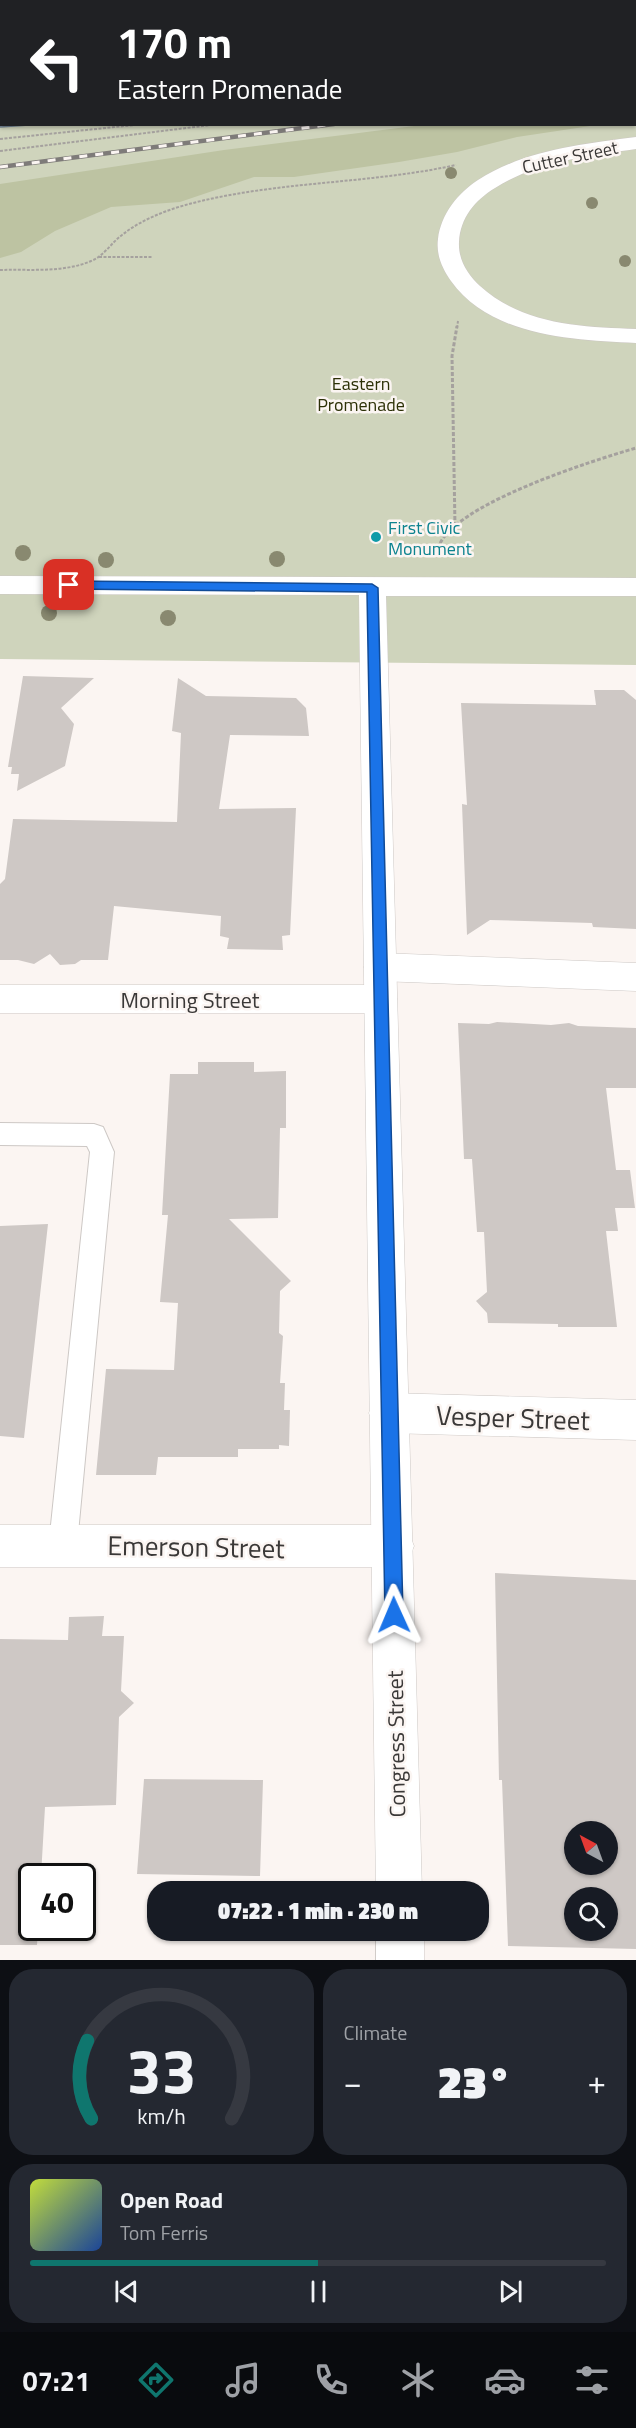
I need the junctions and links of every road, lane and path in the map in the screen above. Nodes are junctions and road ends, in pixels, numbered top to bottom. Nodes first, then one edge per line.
1 (125, 126) edge
2 (203, 126) edge
3 (0, 139) edge
4 (636, 143) edge
5 (0, 151) edge
6 (435, 170) dead end
7 (98, 257) junction
8 (153, 257) dead end
9 (0, 270) edge
10 (459, 314) dead end
11 (636, 336) edge
12 (636, 448) edge
13 (455, 526) junction
14 (435, 550) dead end
15 (0, 585) edge
16 (636, 587) edge
17 (372, 588) junction
18 (636, 977) edge
19 (380, 983) junction
20 (0, 999) edge
21 (0, 1134) edge
22 (389, 1413) junction
23 (636, 1420) edge
24 (63, 1545) junction
25 (0, 1546) edge
26 (393, 1546) junction
27 (399, 1881) edge
28 (400, 1941) edge
29 (400, 1960) edge

1 - 3 path
2 - 5 path
4 - 11 street, Cutter Street
6 - 7 path
7 - 8 path
7 - 9 path
10 - 13 path
12 - 13 path
13 - 14 path
15 - 17 street
16 - 17 street
17 - 19 street, Congress Street
18 - 19 street, Morning Street
19 - 20 street, Morning Street
19 - 22 street, Congress Street
21 - 24 lane
22 - 23 street, Vesper Street
22 - 26 street, Congress Street
24 - 25 street, Emerson Street
24 - 26 street, Emerson Street
26 - 27 street, Congress Street
28 - 29 street

